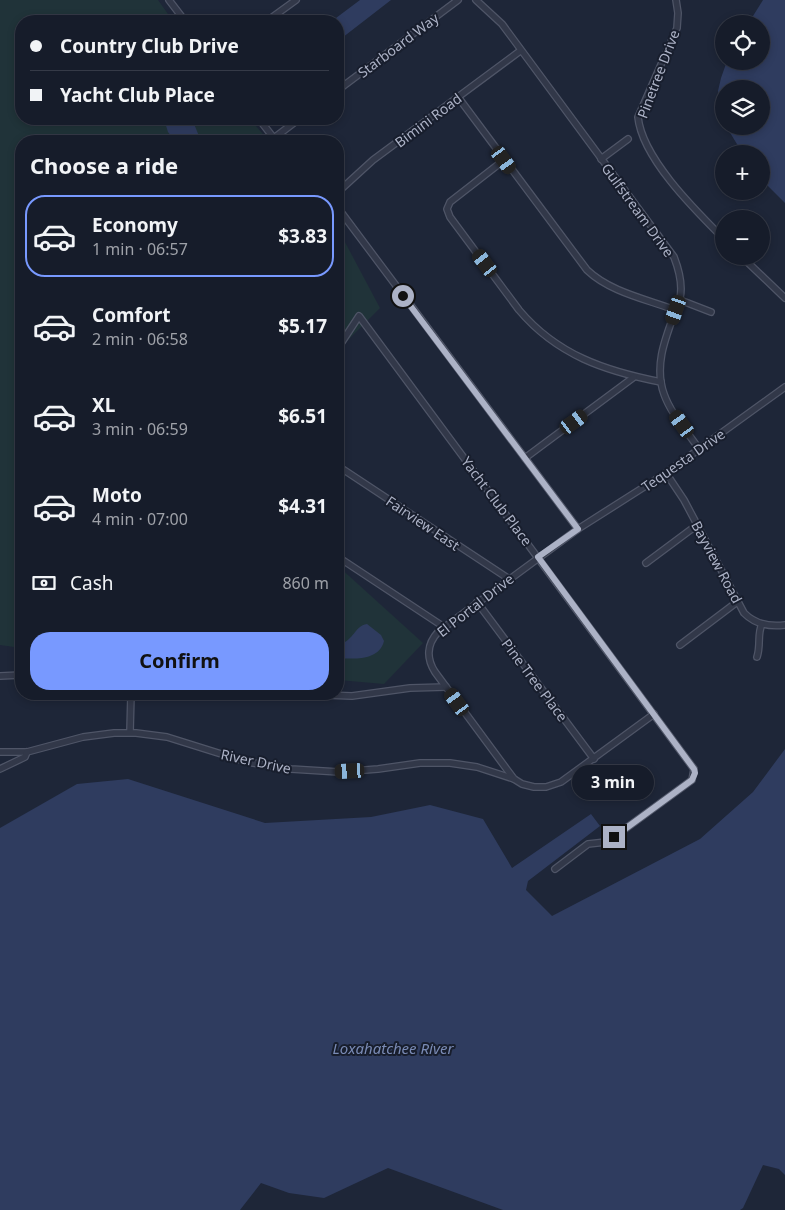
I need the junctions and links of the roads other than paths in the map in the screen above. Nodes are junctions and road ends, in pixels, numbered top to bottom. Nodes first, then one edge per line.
1 (169, 0) edge
2 (296, 0) edge
3 (458, 0) edge
4 (476, 0) edge
5 (676, 0) edge
6 (180, 15) edge
7 (275, 15) edge
8 (520, 51) junction
9 (344, 86) edge
10 (458, 97) junction
11 (264, 125) edge
12 (292, 125) edge
13 (271, 135) edge
14 (281, 135) edge
15 (628, 139) dead end
16 (601, 159) junction
17 (504, 160) junction
18 (344, 187) edge
19 (344, 216) edge
20 (715, 229) edge
21 (750, 265) edge
22 (785, 298) edge
23 (680, 300) junction
24 (676, 310) junction
25 (711, 312) dead end
26 (344, 339) edge
27 (634, 377) junction
28 (661, 382) junction
29 (785, 387) edge
30 (700, 448) junction
31 (525, 458) junction
32 (344, 470) edge
33 (666, 473) junction
34 (697, 525) junction
35 (578, 529) junction
36 (538, 557) junction
37 (344, 561) edge
38 (646, 563) dead end
39 (509, 579) junction
40 (478, 602) junction
41 (737, 602) junction
42 (762, 624) junction
43 (785, 625) edge
44 (444, 627) junction
45 (680, 645) dead end
46 (757, 657) dead end
47 (15, 675) edge
48 (0, 676) edge
49 (446, 687) junction
50 (344, 696) edge
51 (131, 700) edge
52 (654, 714) junction
53 (130, 732) junction
54 (0, 752) edge
55 (27, 752) junction
56 (594, 759) junction
57 (0, 769) edge
58 (514, 779) junction
59 (555, 869) dead end

1 - 6 street
2 - 7 street
3 - 9 street, Starboard Way
4 - 8 street, Gulfstream Drive
5 - 20 street, Pinetree Drive
8 - 10 street, Bimini Road
8 - 16 street, Gulfstream Drive
10 - 17 street
10 - 18 street, Bimini Road
11 - 13 street
12 - 14 street
15 - 16 street
16 - 23 street, Gulfstream Drive
17 - 24 street
17 - 27 street
19 - 31 street
21 - 22 street
23 - 24 street, Gulfstream Drive
23 - 25 street
24 - 28 street, Gulfstream Drive
26 - 36 street, Yacht Club Place
27 - 28 street
27 - 31 street
28 - 30 street, Gulfstream Drive
29 - 30 street, Tequesta Drive
30 - 33 street, Tequesta Drive
31 - 35 street
32 - 39 street, Fairview East
33 - 34 street, Bayview Road
33 - 35 street, Tequesta Drive
34 - 38 street
34 - 41 street, Bayview Road
35 - 36 street, El Portal Drive
36 - 39 street, El Portal Drive
36 - 52 street, Yacht Club Place
37 - 44 street
39 - 40 street, El Portal Drive
40 - 44 street, El Portal Drive
40 - 56 street, Pine Tree Place
41 - 42 street, Bayview Road
41 - 45 street
42 - 43 street
42 - 46 street
44 - 49 street, El Portal Drive
47 - 48 street
49 - 50 street
49 - 58 street, El Portal Drive
51 - 53 street
52 - 56 street
52 - 59 street, Yacht Club Place
53 - 55 street, River Drive
53 - 58 street, River Drive
54 - 55 street, River Drive
55 - 57 street
56 - 58 street

